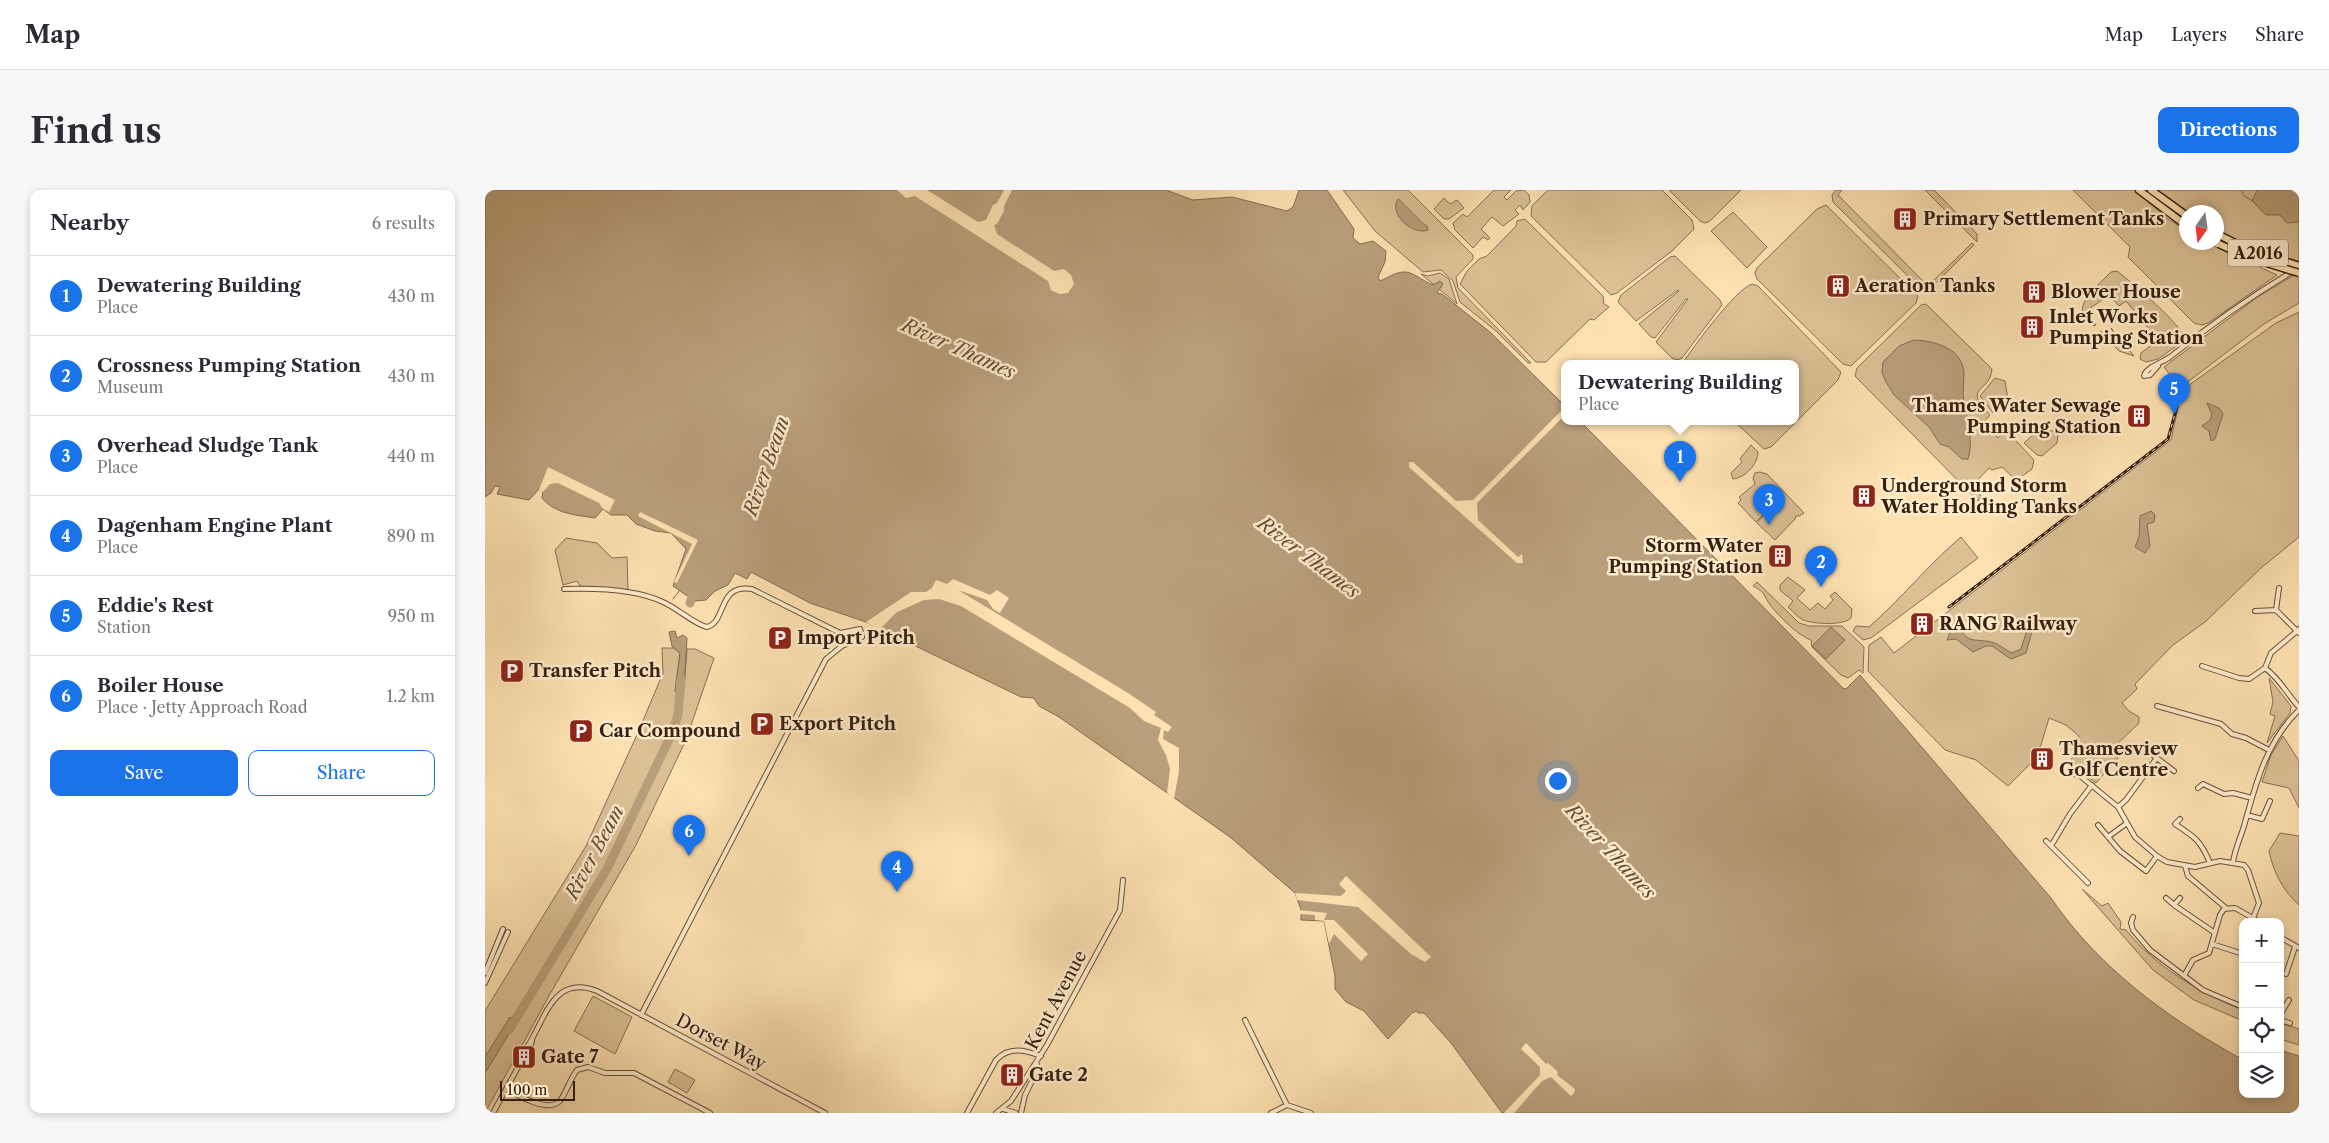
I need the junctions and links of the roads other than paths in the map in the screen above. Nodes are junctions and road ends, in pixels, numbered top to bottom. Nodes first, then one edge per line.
1 (2139, 190) edge
2 (2151, 190) edge
3 (2179, 210) edge
4 (2179, 220) edge
5 (2224, 238) edge
6 (2224, 246) edge
7 (2299, 267) edge
8 (2299, 273) edge
9 (2160, 365) dead end
10 (2279, 588) dead end
11 (564, 589) dead end
12 (2277, 610) junction
13 (2255, 611) dead end
14 (2298, 631) edge
15 (841, 633) junction
16 (844, 645) junction
17 (2202, 666) dead end
18 (2265, 668) junction
19 (2157, 706) dead end
20 (2299, 708) edge
21 (2141, 746) dead end
22 (2269, 750) junction
23 (2156, 759) junction
24 (2174, 771) dead end
25 (2063, 772) dead end
26 (2092, 785) junction
27 (2198, 788) dead end
28 (2251, 798) junction
29 (2270, 801) dead end
30 (2118, 807) junction
31 (2247, 815) junction
32 (2180, 819) dead end
33 (2127, 823) junction
34 (2098, 825) dead end
35 (2108, 837) junction
36 (2045, 841) dead end
37 (2051, 846) junction
38 (2157, 856) junction
39 (2233, 862) junction
40 (2210, 863) junction
41 (2185, 866) junction
42 (1123, 880) dead end
43 (2089, 883) dead end
44 (2166, 898) dead end
45 (2180, 898) dead end
46 (2174, 905) junction
47 (2227, 908) junction
48 (2133, 918) dead end
49 (2253, 918) joint
50 (503, 929) dead end
51 (508, 932) dead end
52 (2215, 933) junction
53 (2284, 940) edge
54 (2212, 944) junction
55 (2297, 948) edge
56 (2239, 953) edge
57 (485, 973) edge
58 (2286, 974) dead end
59 (2184, 976) junction
60 (485, 983) edge
61 (2289, 1000) dead end
62 (2239, 1005) edge
63 (2284, 1008) edge
64 (641, 1015) junction
65 (1245, 1020) dead end
66 (2284, 1021) edge
67 (2290, 1023) dead end
68 (1041, 1056) junction
69 (1037, 1064) junction
70 (507, 1088) junction
71 (1287, 1104) junction
72 (1001, 1110) junction
73 (493, 1113) edge
74 (710, 1113) edge
75 (825, 1113) edge
76 (967, 1113) edge
77 (996, 1113) edge
78 (1016, 1113) edge
79 (1021, 1113) edge
80 (1271, 1113) edge
81 (1311, 1113) edge

1 - 4 main road
2 - 3 main road
5 - 7 main road, A2016
6 - 8 main road, A2016, bridge
7 - 9 street
10 - 12 street
11 - 15 street
12 - 13 street
12 - 14 street
14 - 18 street
15 - 16 street
15 - 16 street
16 - 64 street
17 - 18 street
18 - 20 street
19 - 22 street
20 - 22 street
21 - 23 street
22 - 28 street
23 - 24 street
23 - 30 street
25 - 26 street
26 - 30 street
26 - 37 street
27 - 28 street
28 - 31 street
29 - 31 street
30 - 33 street
31 - 39 street
32 - 40 street
33 - 35 street
33 - 38 street
34 - 35 street
35 - 38 street
36 - 37 street
37 - 43 street
38 - 41 street
39 - 40 street
39 - 49 street
40 - 41 street
41 - 47 street
42 - 68 street, Kent Avenue
44 - 46 street
45 - 46 street
46 - 52 street
47 - 49 street
47 - 52 street
48 - 59 street
50 - 57 street
51 - 60 street
52 - 54 street
53 - 55 street
54 - 56 street
54 - 59 street
55 - 58 street
59 - 62 street
61 - 63 street
64 - 70 street, Dorset Way
64 - 75 street, Dorset Way
65 - 71 street
66 - 67 street
68 - 69 street, Kent Avenue
68 - 76 street
69 - 72 street, Kent Avenue
69 - 79 street
70 - 73 street, Dorset Way
70 - 74 street
71 - 80 street
71 - 81 street
72 - 77 street, Kent Avenue
72 - 78 street

